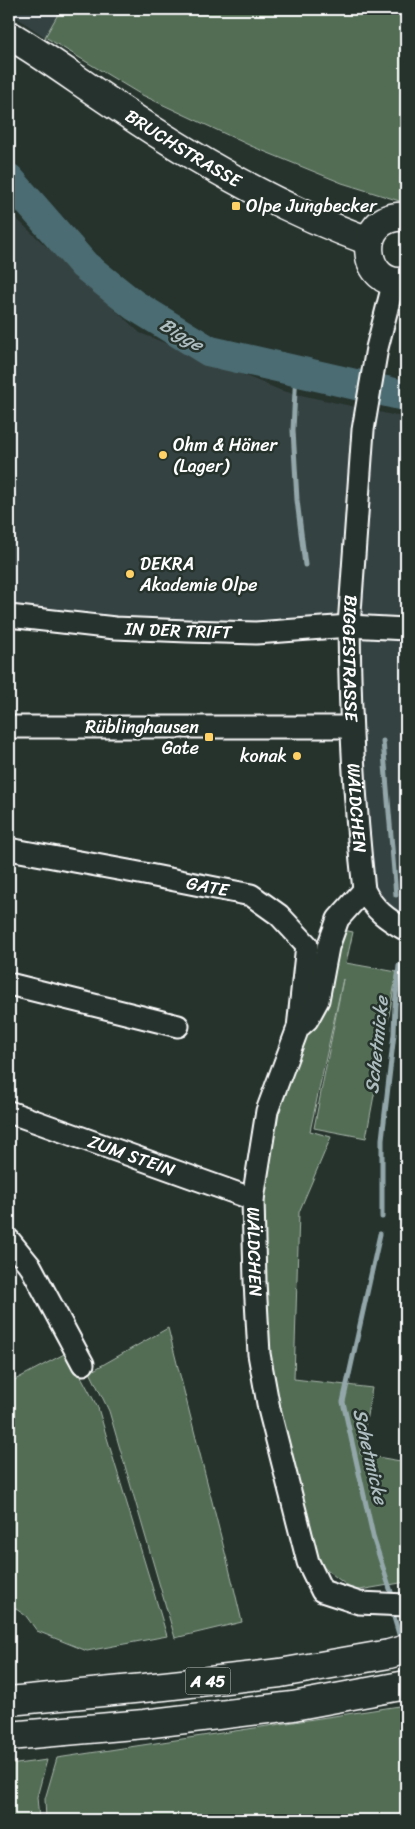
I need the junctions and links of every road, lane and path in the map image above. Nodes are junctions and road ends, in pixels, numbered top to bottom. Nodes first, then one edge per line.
1 (9, 35) edge
2 (406, 217) edge
3 (369, 241) junction
4 (400, 281) edge
5 (9, 616) edge
6 (349, 626) junction
7 (406, 629) edge
8 (9, 727) edge
9 (352, 727) junction
10 (9, 850) edge
11 (364, 890) junction
12 (406, 930) edge
13 (9, 984) edge
14 (178, 1026) dead end
15 (298, 1028) junction
16 (9, 1112) edge
17 (253, 1199) junction
18 (9, 1240) edge
19 (83, 1364) dead end
20 (406, 1605) edge
21 (406, 1649) edge
22 (406, 1684) edge
23 (9, 1701) edge
24 (9, 1736) edge

1 - 3 main road, BRUCHSTRASSE
2 - 3 main road
3 - 4 main road
4 - 6 street, BIGGESTRASSE
5 - 6 street, IN DER TRIFT
6 - 7 street, IN DER TRIFT
6 - 9 street, BIGGESTRASSE
8 - 9 street, BIGGESTRASSE
9 - 11 street, WÄLDCHEN
10 - 15 street, GATE
11 - 12 street, WÄLDCHEN
11 - 15 street, WÄLDCHEN
13 - 14 street
15 - 17 street, WÄLDCHEN
16 - 17 street, ZUM STEIN
17 - 20 street, WÄLDCHEN
18 - 19 street
21 - 23 main road, A 45
22 - 24 main road, A 45

